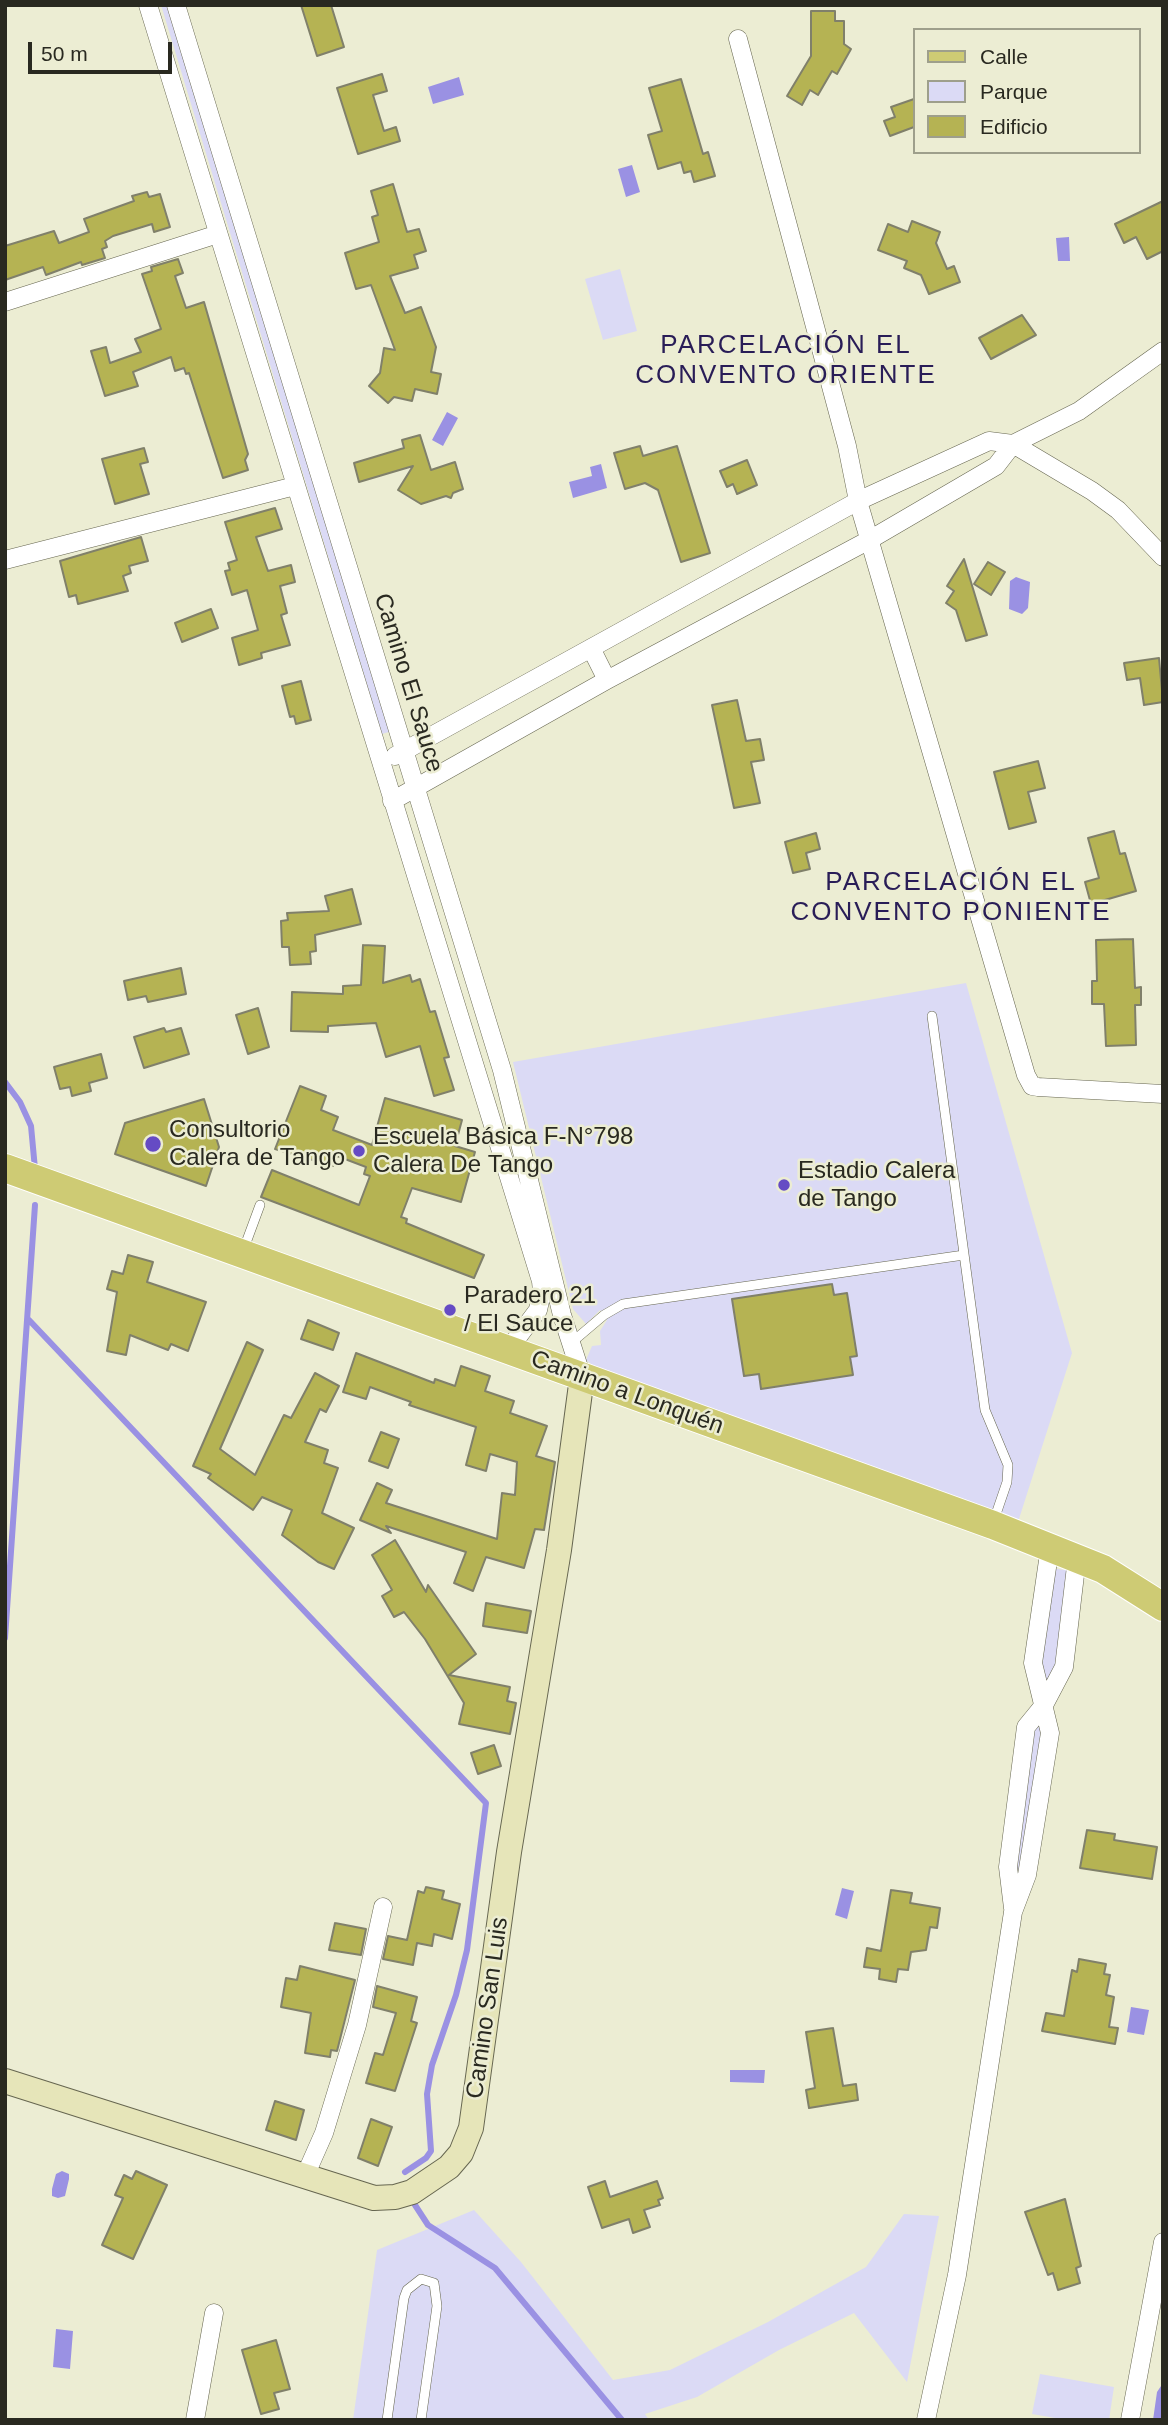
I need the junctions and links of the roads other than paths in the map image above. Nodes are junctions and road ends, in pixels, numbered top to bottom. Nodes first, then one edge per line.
1 (148, 5) edge
2 (176, 5) edge
3 (738, 39) dead end
4 (218, 234) junction
5 (5, 302) edge
6 (1163, 351) edge
7 (1013, 444) junction
8 (295, 486) junction
9 (858, 501) junction
10 (871, 539) junction
11 (1163, 557) edge
12 (5, 560) edge
13 (591, 648) junction
14 (607, 680) junction
15 (403, 751) junction
16 (380, 765) junction
17 (415, 788) junction
18 (392, 800) junction
19 (932, 1016) dead end
20 (1163, 1094) edge
21 (5, 1168) edge
22 (260, 1205) dead end
23 (242, 1252) junction
24 (964, 1255) junction
25 (538, 1311) junction
26 (562, 1315) junction
27 (571, 1343) junction
28 (508, 1350) junction
29 (582, 1377) junction
30 (993, 1525) junction
31 (1050, 1547) junction
32 (1077, 1558) junction
33 (1163, 1607) edge
34 (1044, 1705) junction
35 (383, 1907) dead end
36 (5, 2081) edge
37 (305, 2176) junction
38 (1163, 2242) edge
39 (214, 2313) dead end
40 (195, 2420) edge
41 (387, 2420) edge
42 (421, 2420) edge
43 (926, 2420) edge
44 (1130, 2420) edge

1 - 4 street, Camino El Sauce
2 - 15 street, Camino El Sauce
3 - 9 street
4 - 5 street
4 - 8 street, Camino El Sauce
6 - 7 street
7 - 9 street
7 - 10 street
7 - 11 street
8 - 12 street
8 - 16 street, Camino El Sauce
9 - 10 street
9 - 13 street
10 - 14 street
10 - 20 street
13 - 14 street
13 - 15 street
14 - 17 street
15 - 16 street
15 - 17 street, Camino El Sauce
16 - 18 street, Camino El Sauce
17 - 18 street
17 - 26 street, Camino El Sauce
18 - 25 street, Camino El Sauce
19 - 24 lane
21 - 23 main road, Camino a Lonquén
22 - 23 lane
23 - 28 main road, Camino a Lonquén
24 - 27 lane
24 - 30 lane
25 - 26 street
25 - 28 street
26 - 27 street, Camino El Sauce
27 - 29 street, Camino El Sauce
28 - 29 main road, Camino a Lonquén
29 - 30 main road, Camino a Lonquén
29 - 37 street, Camino San Luis
30 - 31 main road, Camino a Lonquén
31 - 32 main road, Camino a Lonquén
31 - 34 street
32 - 33 main road, Camino a Lonquén
32 - 34 street
34 - 43 street
35 - 37 street
36 - 37 street, Camino San Luis
38 - 44 street
39 - 40 street
41 - 42 lane

